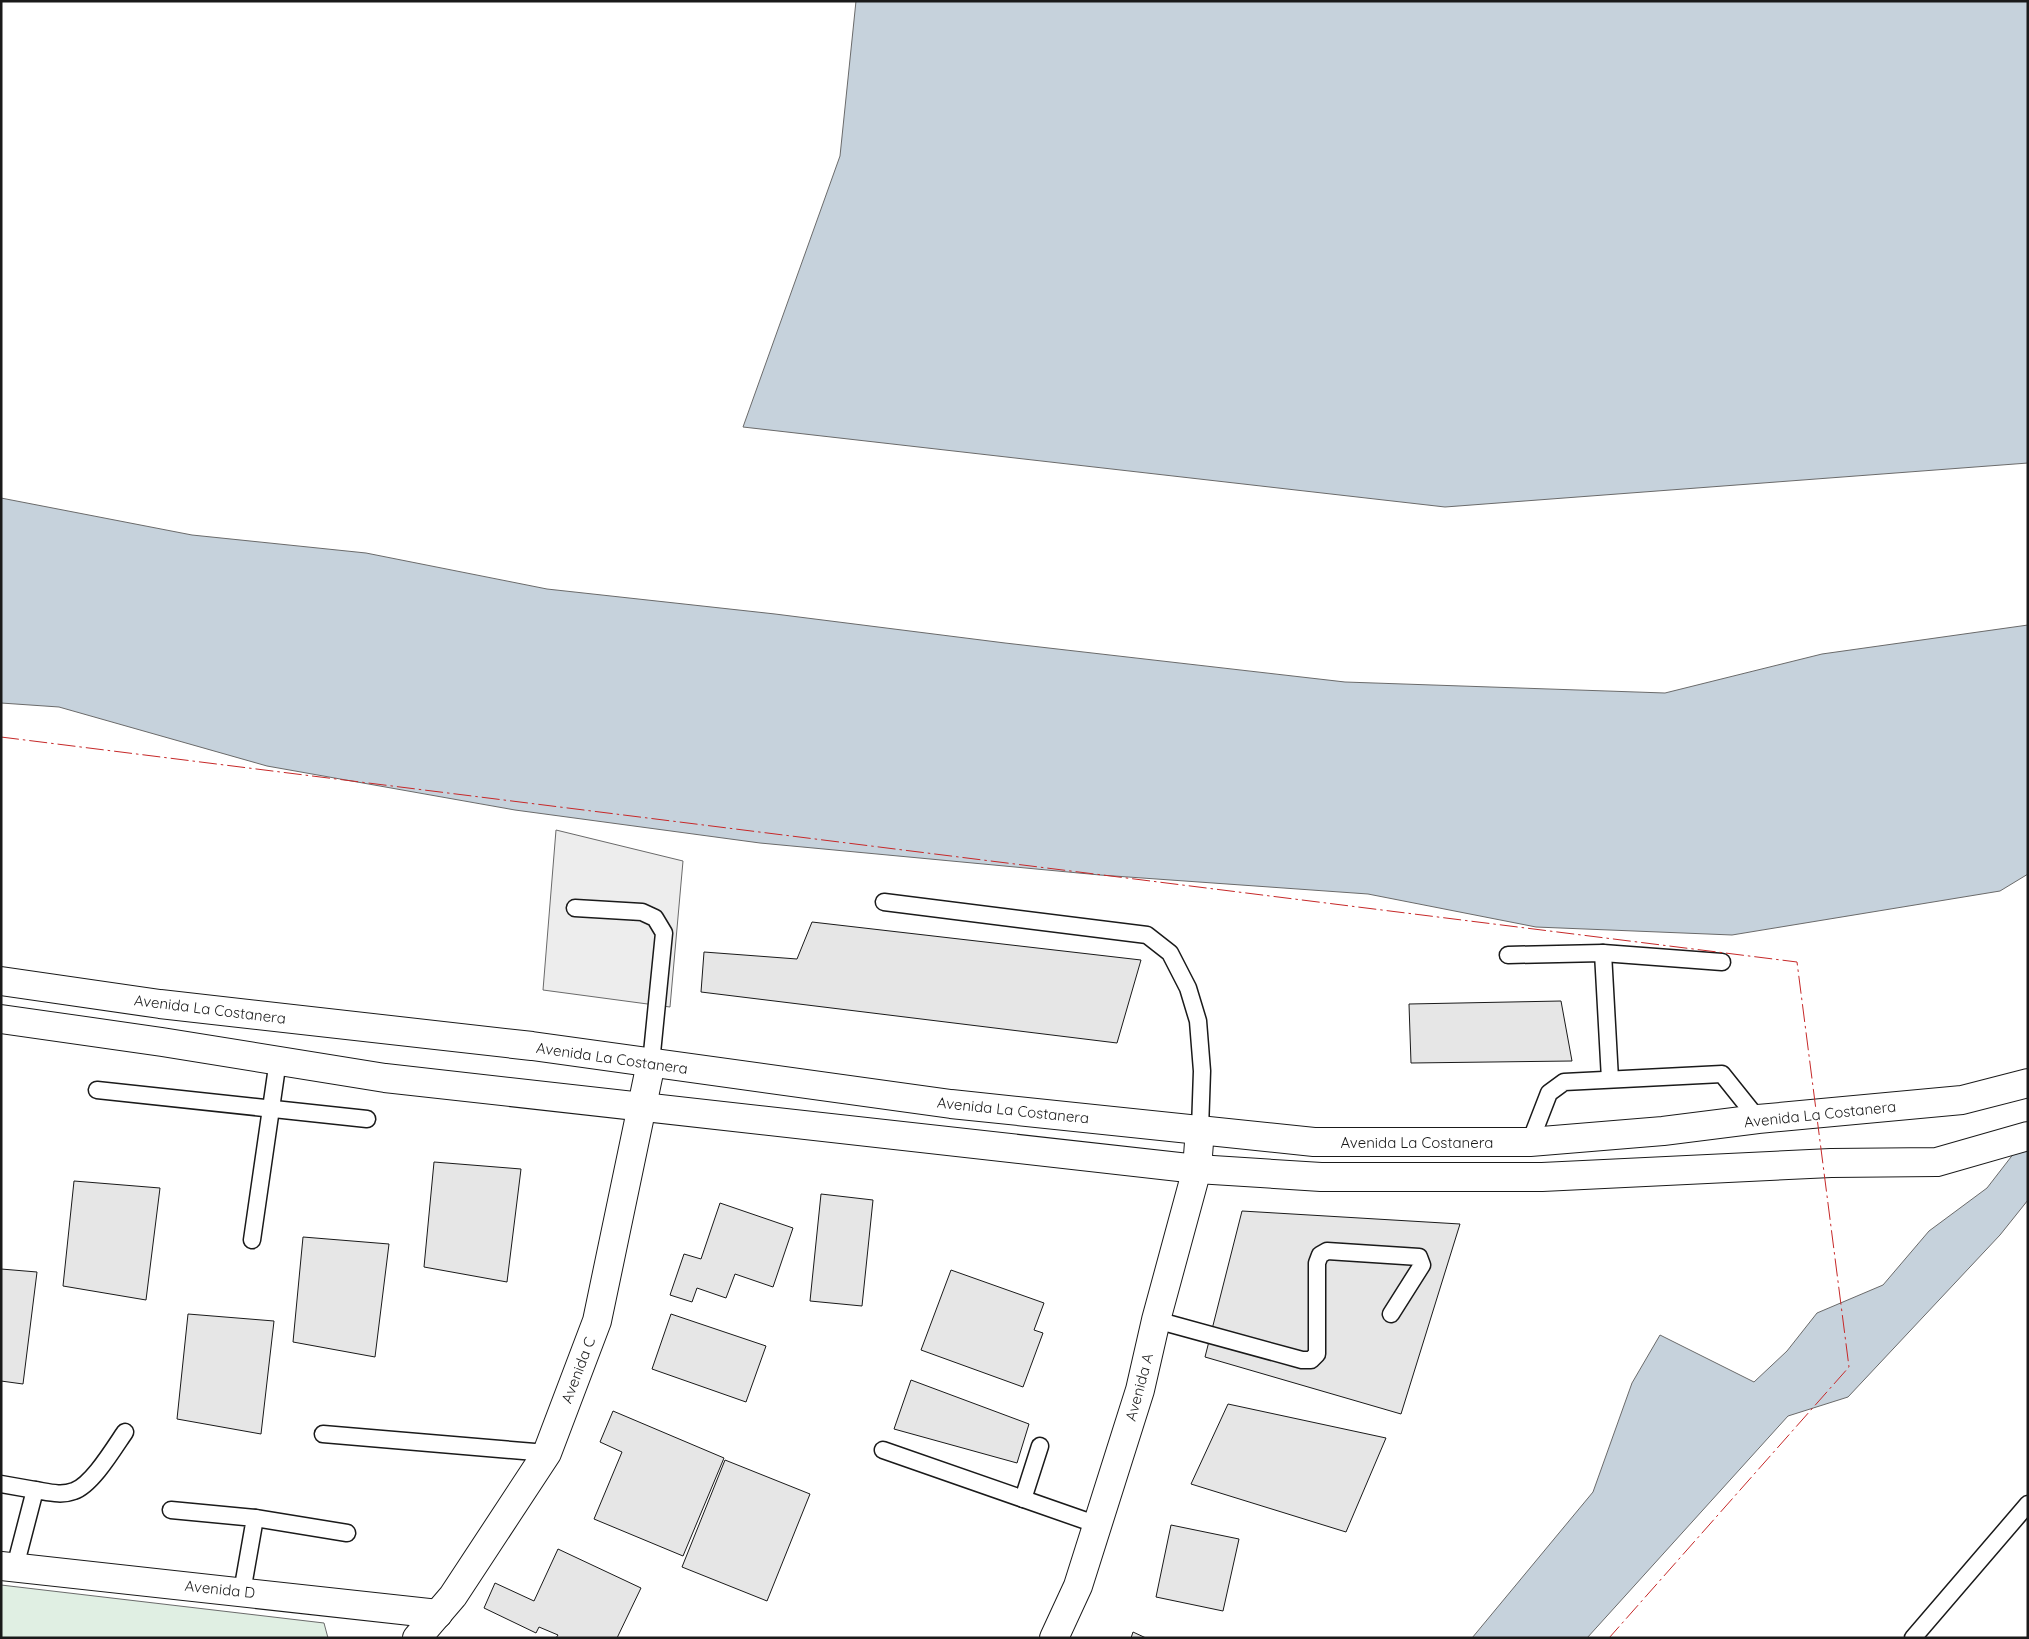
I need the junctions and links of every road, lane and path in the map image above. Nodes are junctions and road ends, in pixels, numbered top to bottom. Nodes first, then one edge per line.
1 (884, 902) dead end
2 (575, 908) dead end
3 (1603, 953) junction
4 (1508, 955) dead end
5 (1722, 962) dead end
6 (1, 981) edge
7 (1, 1020) edge
8 (278, 1060) junction
9 (650, 1063) junction
10 (1610, 1079) junction
11 (2028, 1083) edge
12 (97, 1090) dead end
13 (643, 1107) junction
14 (271, 1108) junction
15 (367, 1119) dead end
16 (1758, 1120) junction
17 (1200, 1130) junction
18 (2028, 1136) edge
19 (1530, 1142) junction
20 (1198, 1169) junction
21 (252, 1240) dead end
22 (1391, 1314) dead end
23 (1156, 1320) junction
24 (125, 1432) dead end
25 (324, 1434) dead end
26 (1040, 1446) dead end
27 (883, 1450) dead end
28 (547, 1452) junction
29 (1, 1484) edge
30 (35, 1490) junction
31 (1023, 1499) junction
32 (2028, 1504) edge
33 (171, 1510) dead end
34 (255, 1518) junction
35 (1098, 1525) junction
36 (347, 1533) dead end
37 (8, 1566) edge
38 (242, 1592) junction
39 (438, 1614) junction
40 (417, 1638) edge
41 (1054, 1638) edge
42 (1912, 1638) edge

1 - 17 lane
2 - 9 lane
3 - 4 lane
3 - 5 lane
3 - 10 lane
6 - 9 street, Avenida La Costanera
7 - 8 street
8 - 13 street
8 - 14 lane
9 - 13 street, Avenida C
9 - 17 street, Avenida La Costanera
10 - 16 lane
10 - 19 lane
11 - 16 street, Avenida La Costanera
12 - 14 lane
13 - 20 street
13 - 28 street, Avenida C
14 - 15 lane
14 - 21 lane
16 - 19 street, Avenida La Costanera
17 - 19 street, Avenida La Costanera
17 - 20 street, Avenida A
18 - 20 street
20 - 23 street, Avenida A
22 - 23 lane
23 - 35 street, Avenida A
24 - 30 lane
25 - 28 lane
26 - 31 lane
27 - 31 lane
28 - 39 street, Avenida C
29 - 30 lane
30 - 37 lane
31 - 35 lane
32 - 42 lane
33 - 34 lane
34 - 36 lane
34 - 38 lane
35 - 41 street, Avenida A
37 - 38 street, Avenida D
38 - 39 street, Avenida D
39 - 40 street, Avenida C

